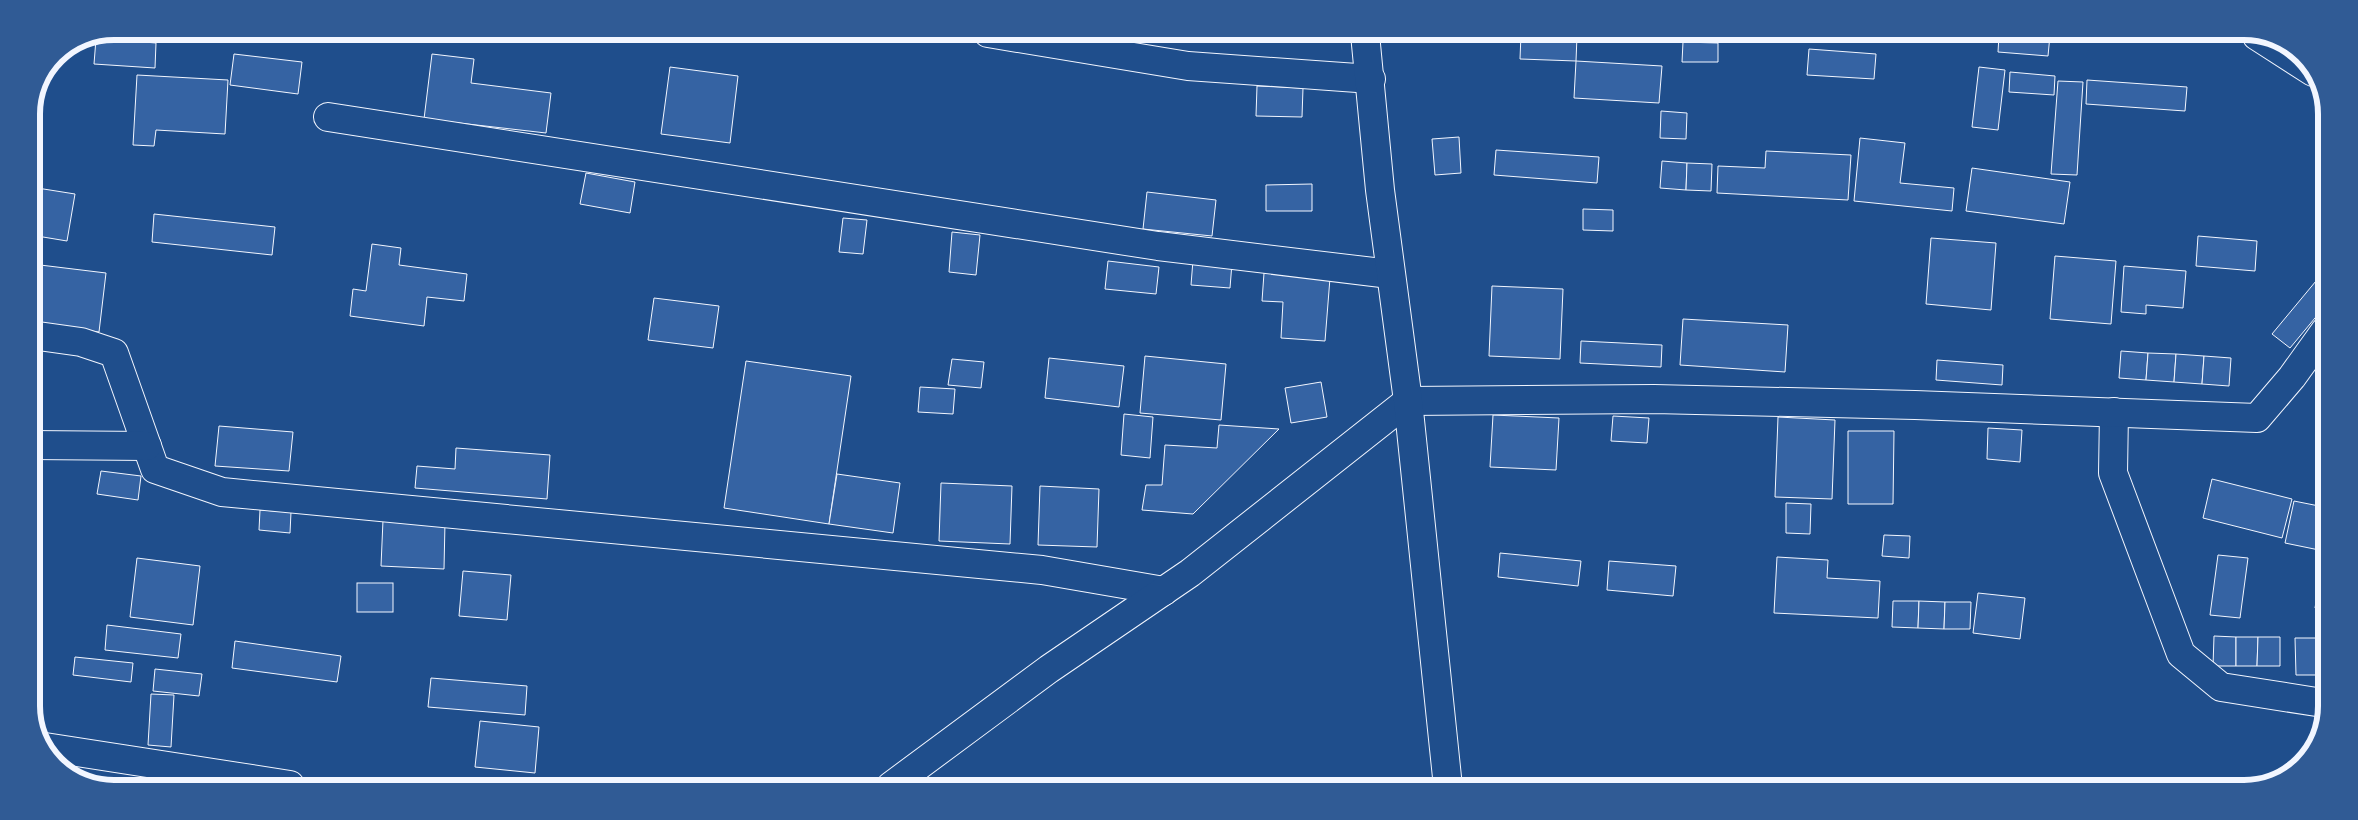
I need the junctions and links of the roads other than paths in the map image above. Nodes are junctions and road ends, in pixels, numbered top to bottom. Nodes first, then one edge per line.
1 (1030, 40) edge
2 (1366, 40) edge
3 (2273, 46) edge
4 (2293, 59) edge
5 (1371, 79) junction
6 (328, 117) dead end
7 (1390, 274) junction
8 (40, 336) edge
9 (2318, 340) edge
10 (1408, 401) junction
11 (2114, 412) junction
12 (40, 445) edge
13 (146, 446) junction
14 (1164, 591) junction
15 (2318, 701) edge
16 (53, 748) edge
17 (258, 780) edge
18 (899, 780) edge
19 (1447, 780) edge

1 - 5 street
2 - 5 street
3 - 4 street
5 - 7 street
6 - 7 street
7 - 10 street
8 - 13 street
9 - 11 street
10 - 11 street
10 - 14 street
10 - 19 street
11 - 15 street
12 - 13 street
13 - 14 street
14 - 18 street
16 - 17 street

